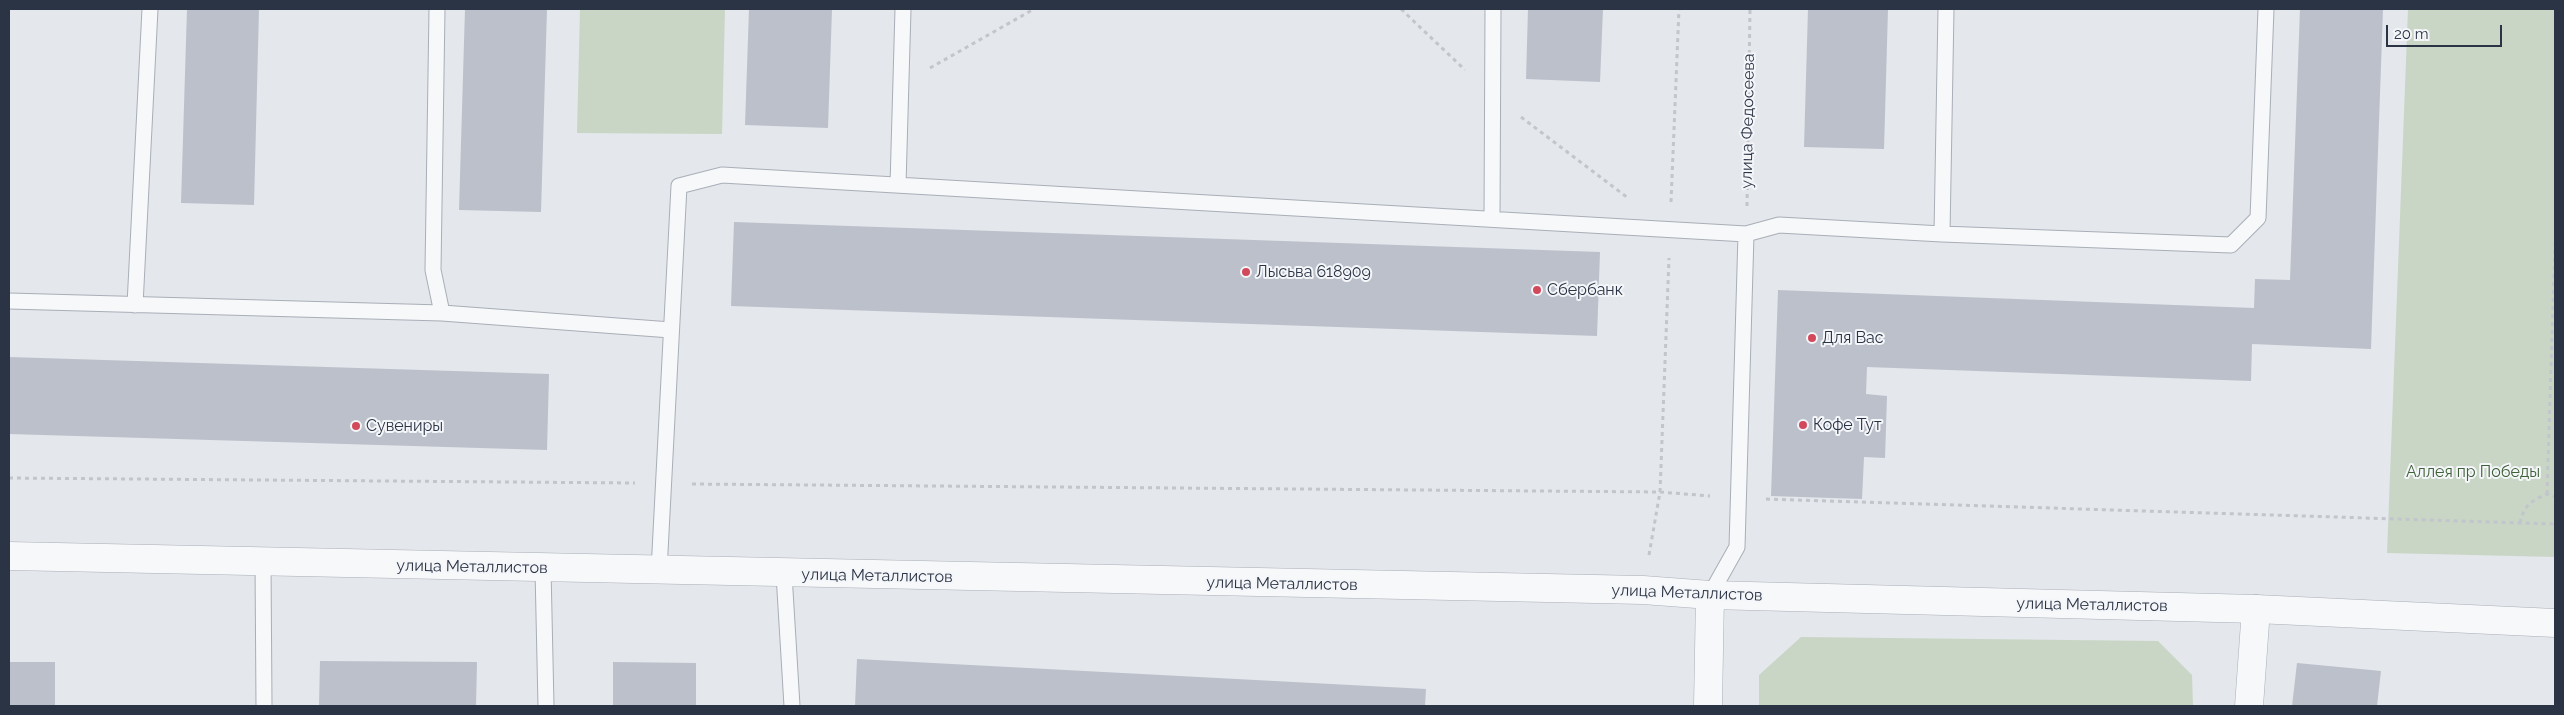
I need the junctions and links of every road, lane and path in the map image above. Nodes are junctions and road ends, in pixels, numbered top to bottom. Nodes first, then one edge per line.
1 (150, 9) edge
2 (437, 9) edge
3 (903, 9) edge
4 (1034, 9) edge
5 (1401, 9) edge
6 (1494, 9) edge
7 (1679, 9) edge
8 (1750, 9) edge
9 (1946, 9) edge
10 (2266, 9) edge
11 (901, 85) junction
12 (1493, 96) junction
13 (898, 185) junction
14 (1492, 218) junction
15 (1670, 230) junction
16 (1746, 234) junction
17 (1942, 234) junction
18 (2555, 243) edge
19 (9, 301) edge
20 (135, 305) junction
21 (442, 314) junction
22 (672, 330) junction
23 (9, 478) edge
24 (664, 483) junction
25 (1660, 492) junction
26 (2547, 494) junction
27 (2555, 497) edge
28 (1738, 498) junction
29 (2520, 523) junction
30 (2555, 524) edge
31 (9, 556) edge
32 (263, 562) junction
33 (543, 568) junction
34 (659, 571) junction
35 (784, 574) junction
36 (1643, 590) junction
37 (1710, 595) junction
38 (2256, 609) junction
39 (2555, 623) edge
40 (264, 706) edge
41 (546, 706) edge
42 (792, 706) edge
43 (1708, 706) edge
44 (2249, 706) edge

1 - 20 lane
2 - 21 lane
3 - 11 lane
4 - 11 path
5 - 12 path
6 - 12 lane
7 - 15 path
8 - 16 path, улица Федосеева
9 - 17 lane
10 - 17 lane
11 - 13 lane
12 - 14 lane
12 - 15 path
13 - 14 lane
13 - 22 lane
14 - 15 lane
15 - 16 lane
15 - 25 path
16 - 17 lane
16 - 28 lane
18 - 26 path
19 - 20 lane
20 - 21 lane
21 - 22 lane
22 - 24 lane
23 - 24 path
24 - 25 path
24 - 34 lane
25 - 28 path
25 - 36 path
26 - 27 path
26 - 29 path
28 - 29 path
28 - 37 lane
29 - 30 path
31 - 32 street, улица Металлистов
32 - 33 street, улица Металлистов
32 - 40 lane
33 - 34 street, улица Металлистов
33 - 41 lane
34 - 35 street, улица Металлистов
35 - 36 street, улица Металлистов
35 - 42 lane
36 - 37 street, улица Металлистов
37 - 38 street, улица Металлистов
37 - 43 street
38 - 39 street, улица Металлистов
38 - 44 street

